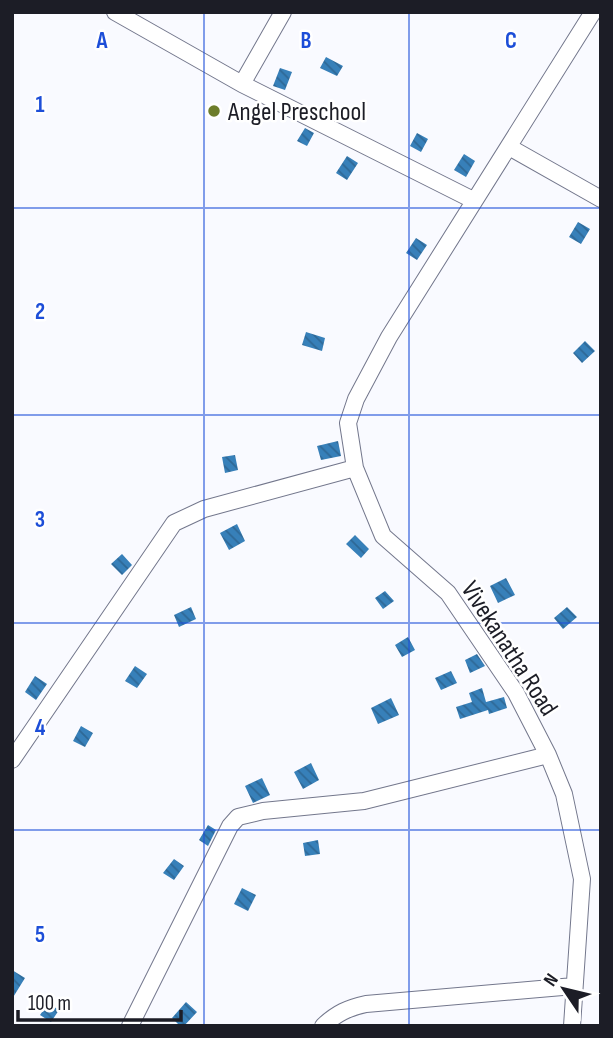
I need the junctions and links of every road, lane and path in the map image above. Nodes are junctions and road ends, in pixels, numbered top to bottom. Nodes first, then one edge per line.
1 (115, 12) edge
2 (283, 12) edge
3 (593, 12) edge
4 (242, 84) junction
5 (509, 147) junction
6 (473, 200) junction
7 (601, 200) edge
8 (355, 468) junction
9 (548, 755) junction
10 (12, 760) edge
11 (574, 986) junction
12 (138, 1022) edge
13 (323, 1026) edge
14 (572, 1026) edge

1 - 4 street
2 - 4 street
3 - 5 street, Vivekanatha Road
4 - 6 street
5 - 6 street, Vivekanatha Road
5 - 7 street
6 - 8 street, Vivekanatha Road
8 - 9 street, Vivekanatha Road
8 - 10 street
9 - 11 street, Vivekanatha Road
9 - 12 street
11 - 13 street
11 - 14 street, Vivekanatha Road

